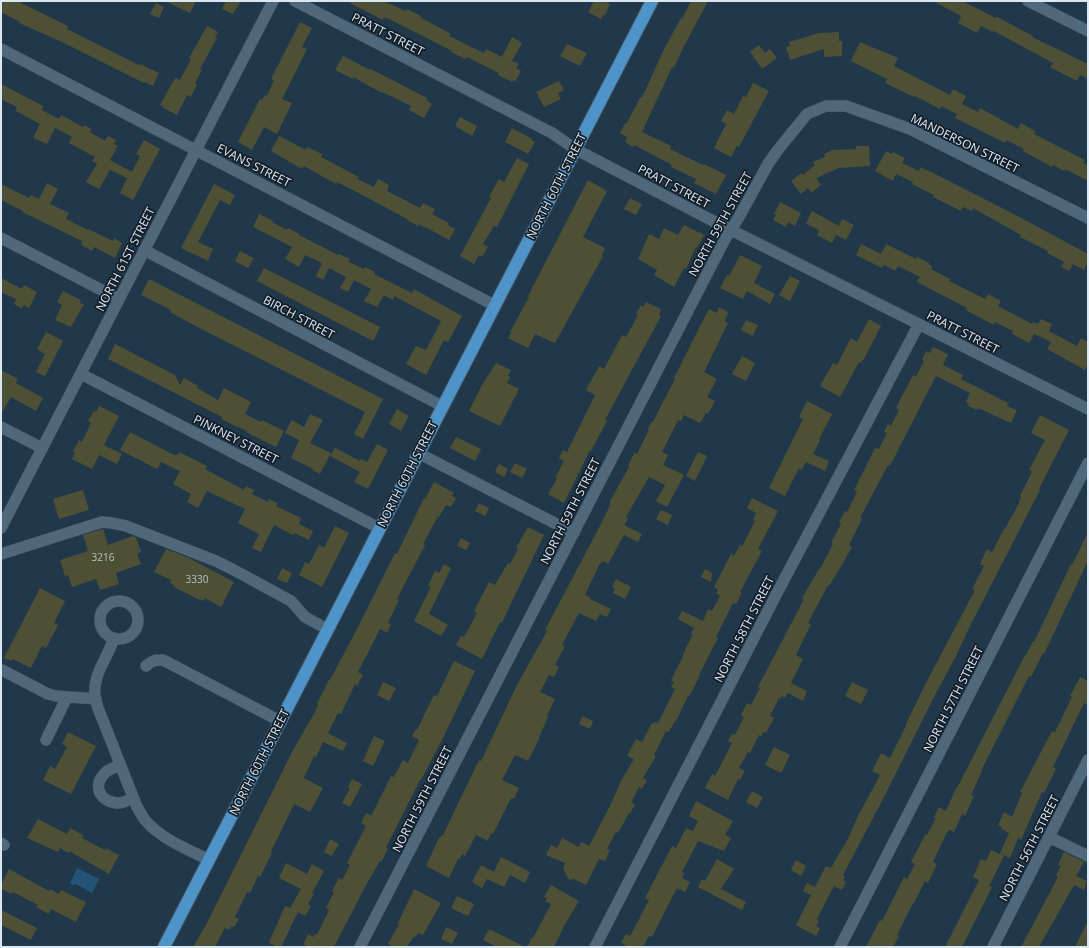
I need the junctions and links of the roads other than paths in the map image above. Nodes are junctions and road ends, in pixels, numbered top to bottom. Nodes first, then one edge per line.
1 (273, 1) edge
2 (295, 1) edge
3 (1028, 1) edge
4 (649, 2) edge
5 (1088, 31) edge
6 (1, 49) edge
7 (826, 106) joint
8 (575, 149) junction
9 (196, 150) junction
10 (1088, 218) edge
11 (731, 230) junction
12 (1, 238) edge
13 (144, 250) junction
14 (119, 299) junction
15 (494, 305) junction
16 (919, 324) junction
17 (81, 374) junction
18 (442, 406) junction
19 (1088, 409) edge
20 (1, 427) edge
21 (42, 448) junction
22 (418, 453) junction
23 (1088, 463) edge
24 (1, 528) edge
25 (379, 528) junction
26 (574, 533) junction
27 (1, 554) edge
28 (327, 629) junction
29 (114, 638) dead end
30 (146, 666) dead end
31 (2, 670) edge
32 (67, 697) junction
33 (96, 699) junction
34 (280, 721) junction
35 (46, 740) dead end
36 (1088, 760) edge
37 (120, 765) junction
38 (133, 798) junction
39 (1049, 837) junction
40 (1088, 856) edge
41 (209, 860) junction
42 (164, 947) edge
43 (360, 947) edge
44 (595, 947) edge
45 (840, 947) edge
46 (993, 947) edge

1 - 9 street, NORTH 61ST STREET
2 - 8 street, PRATT STREET
3 - 5 street
4 - 8 main road, NORTH 60TH STREET
6 - 9 street, EVANS STREET
7 - 10 street, MANDERSON STREET
7 - 11 street, NORTH 59TH STREET
8 - 11 street, PRATT STREET
8 - 15 main road, NORTH 60TH STREET
9 - 13 street, NORTH 61ST STREET
9 - 15 street, EVANS STREET
11 - 16 street, PRATT STREET
11 - 26 street, NORTH 59TH STREET
12 - 14 street
13 - 14 street, NORTH 61ST STREET
13 - 18 street, BIRCH STREET
14 - 17 street, NORTH 61ST STREET
15 - 18 main road, NORTH 60TH STREET
16 - 19 street, PRATT STREET
16 - 44 street, NORTH 58TH STREET
17 - 21 street, NORTH 61ST STREET
17 - 25 street, PINKNEY STREET
18 - 22 main road, NORTH 60TH STREET
20 - 21 street
21 - 24 street, NORTH 61ST STREET
22 - 25 main road, NORTH 60TH STREET
22 - 26 street
23 - 45 street, NORTH 57TH STREET
25 - 28 main road, NORTH 60TH STREET
26 - 43 street, NORTH 59TH STREET
27 - 28 street
28 - 34 main road, NORTH 60TH STREET
29 - 33 street
30 - 34 street
31 - 32 street
32 - 33 street
32 - 35 street
33 - 37 street
34 - 41 main road, NORTH 60TH STREET
36 - 39 street, NORTH 56TH STREET
37 - 38 street
37 - 38 street
38 - 41 street
39 - 40 street
39 - 46 street, NORTH 56TH STREET
41 - 42 main road, NORTH 60TH STREET

